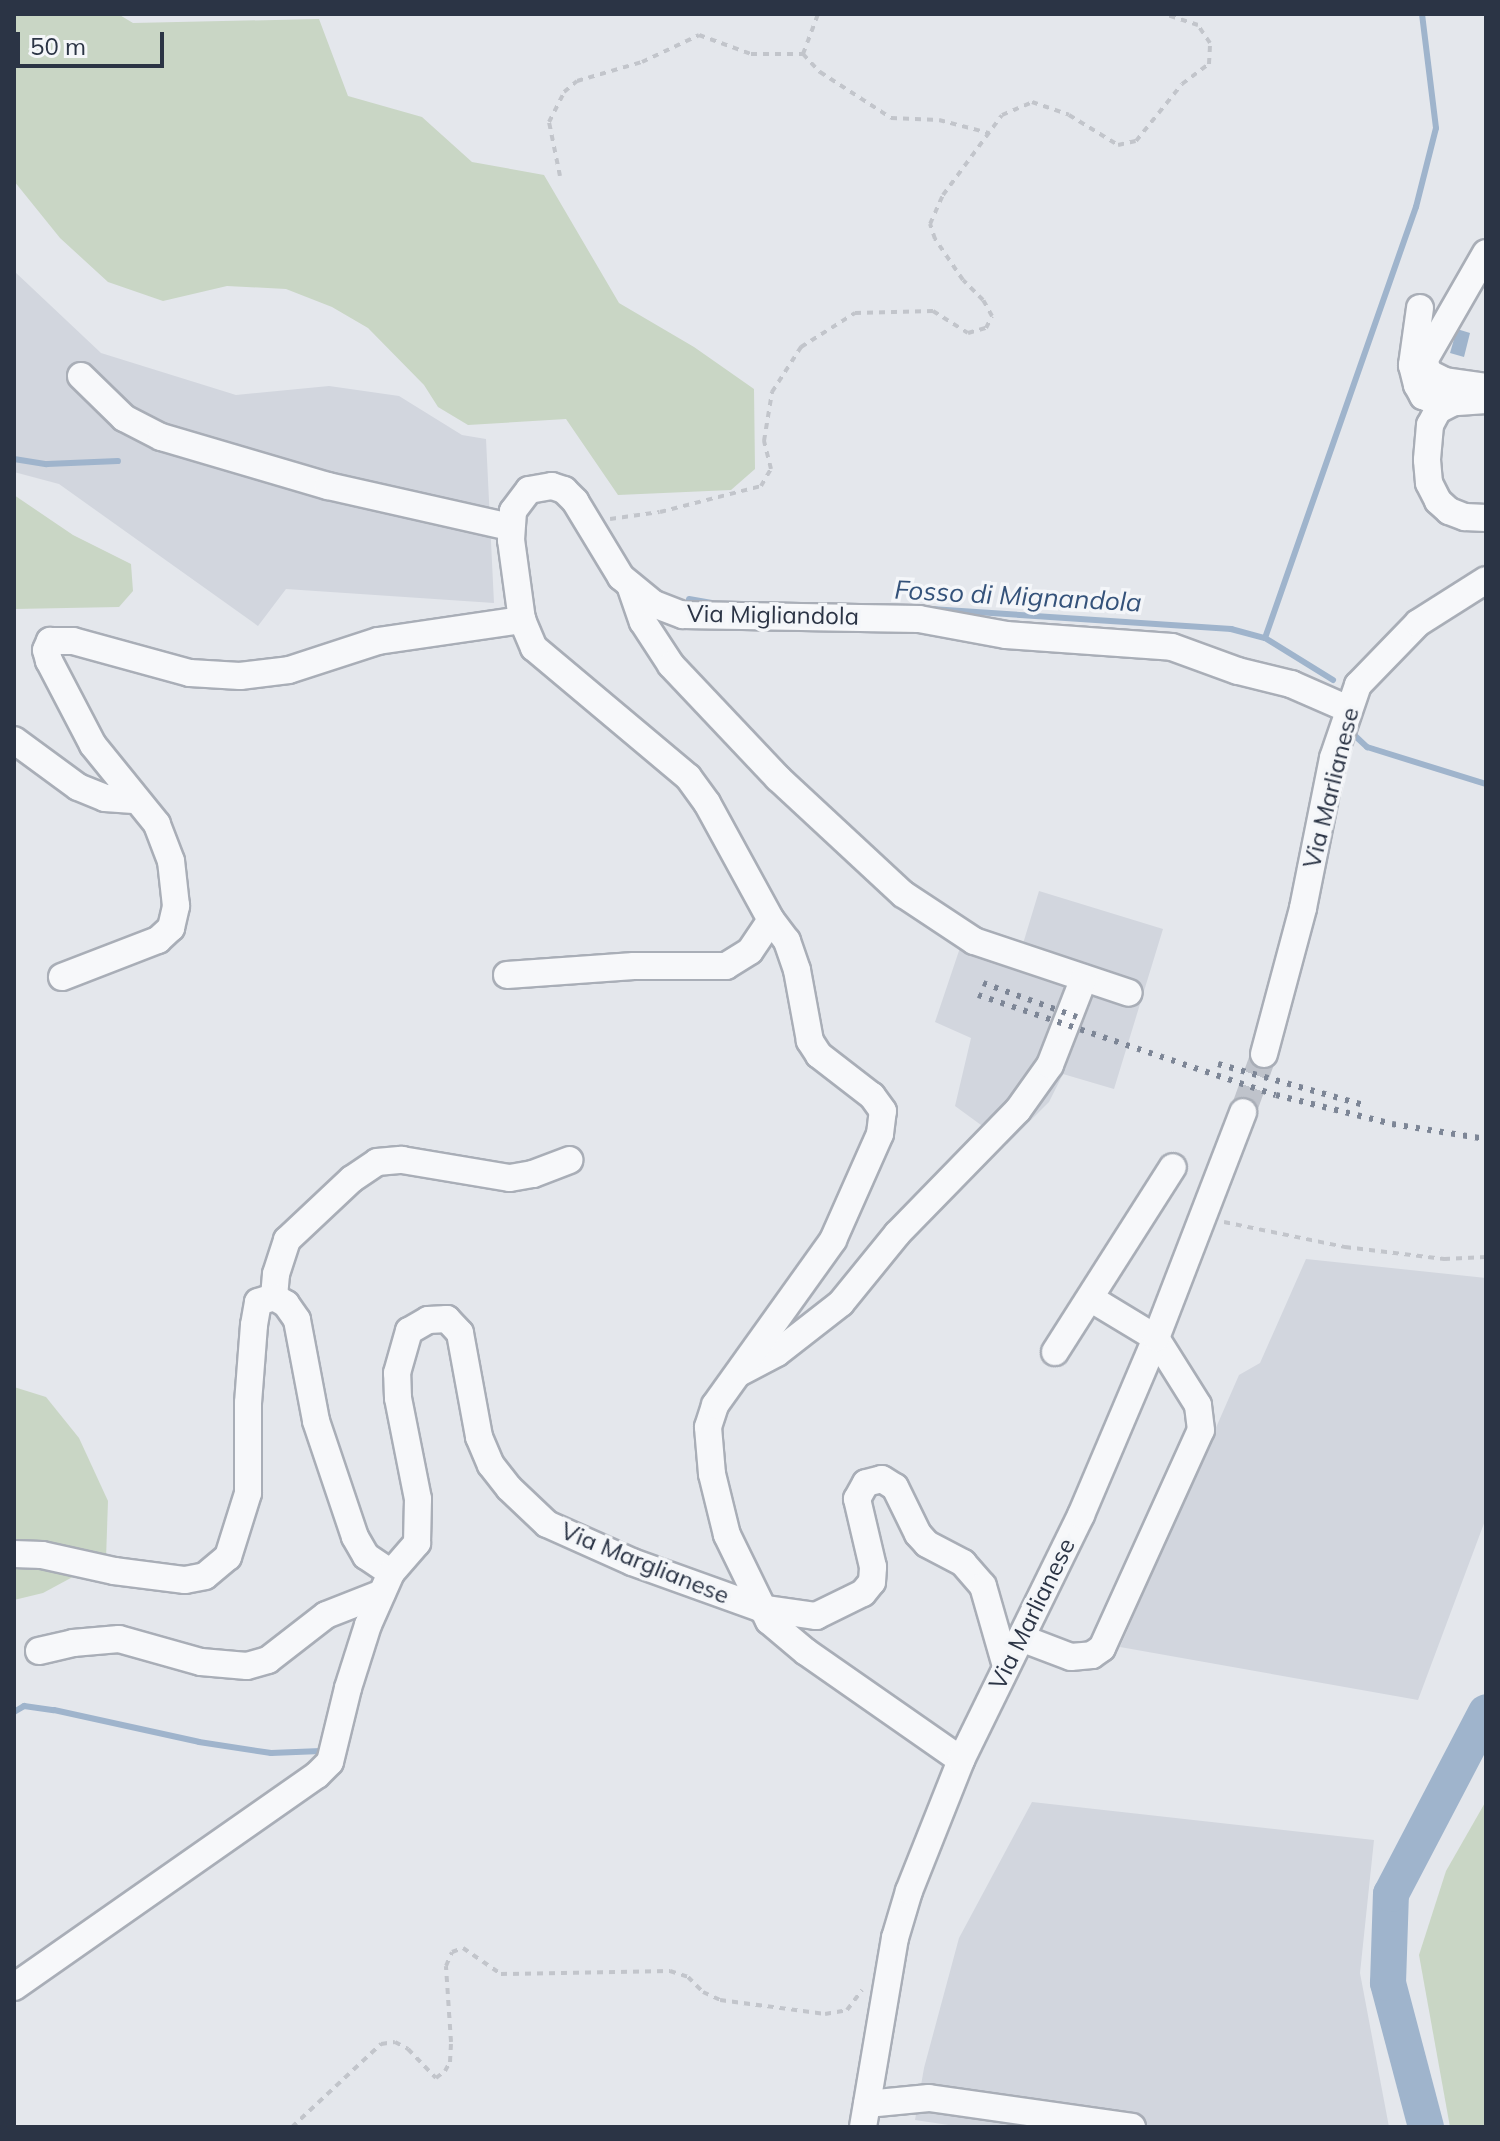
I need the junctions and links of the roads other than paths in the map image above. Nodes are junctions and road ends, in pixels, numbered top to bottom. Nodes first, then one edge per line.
1 (1486, 253) edge
2 (1420, 308) dead end
3 (81, 376) dead end
4 (1486, 387) edge
5 (1486, 400) edge
6 (1445, 405) junction
7 (1486, 518) edge
8 (510, 527) junction
9 (1486, 580) edge
10 (630, 585) junction
11 (522, 620) junction
12 (1348, 709) junction
13 (14, 740) edge
14 (137, 800) junction
15 (771, 920) junction
16 (507, 975) dead end
17 (62, 977) dead end
18 (1084, 978) junction
19 (1129, 993) dead end
20 (1264, 1054) tunnel mouth
21 (1243, 1112) tunnel mouth
22 (569, 1160) dead end
23 (1173, 1167) dead end
24 (274, 1297) junction
25 (1090, 1298) junction
26 (1156, 1338) junction
27 (1055, 1352) dead end
28 (735, 1374) junction
29 (14, 1554) edge
30 (386, 1583) junction
31 (760, 1608) junction
32 (1021, 1638) junction
33 (39, 1651) dead end
34 (1006, 1666) junction
35 (961, 1760) junction
36 (14, 1987) edge
37 (872, 2074) junction
38 (929, 2098) junction
39 (865, 2115) edge
40 (1132, 2127) edge

1 - 4 street
2 - 6 street
3 - 8 street
5 - 6 street
6 - 7 street
8 - 10 street, Via Migliandola
8 - 11 street
9 - 12 street, Via Marlianese
10 - 12 street, Via Migliandola
10 - 18 street
11 - 14 street
11 - 15 street
12 - 20 street, Via Marlianese
13 - 14 street
14 - 17 street
15 - 16 street
15 - 28 street
18 - 19 street
18 - 28 street
21 - 26 street, Via Marlianese
22 - 24 street
23 - 25 street
24 - 29 street
24 - 30 street
25 - 26 street
25 - 27 street
26 - 32 street, Via Marlianese
26 - 32 street
28 - 31 street
30 - 31 street, Via Marglianese
30 - 33 street
30 - 36 street, Via Marglianese
31 - 34 street, Via Marglianese
31 - 35 street
32 - 34 street, Via Marlianese
34 - 35 street, Via Marlianese
35 - 37 street, Via Marlianese
37 - 38 street
37 - 39 street, Via Marlianese
38 - 39 street
38 - 40 street

